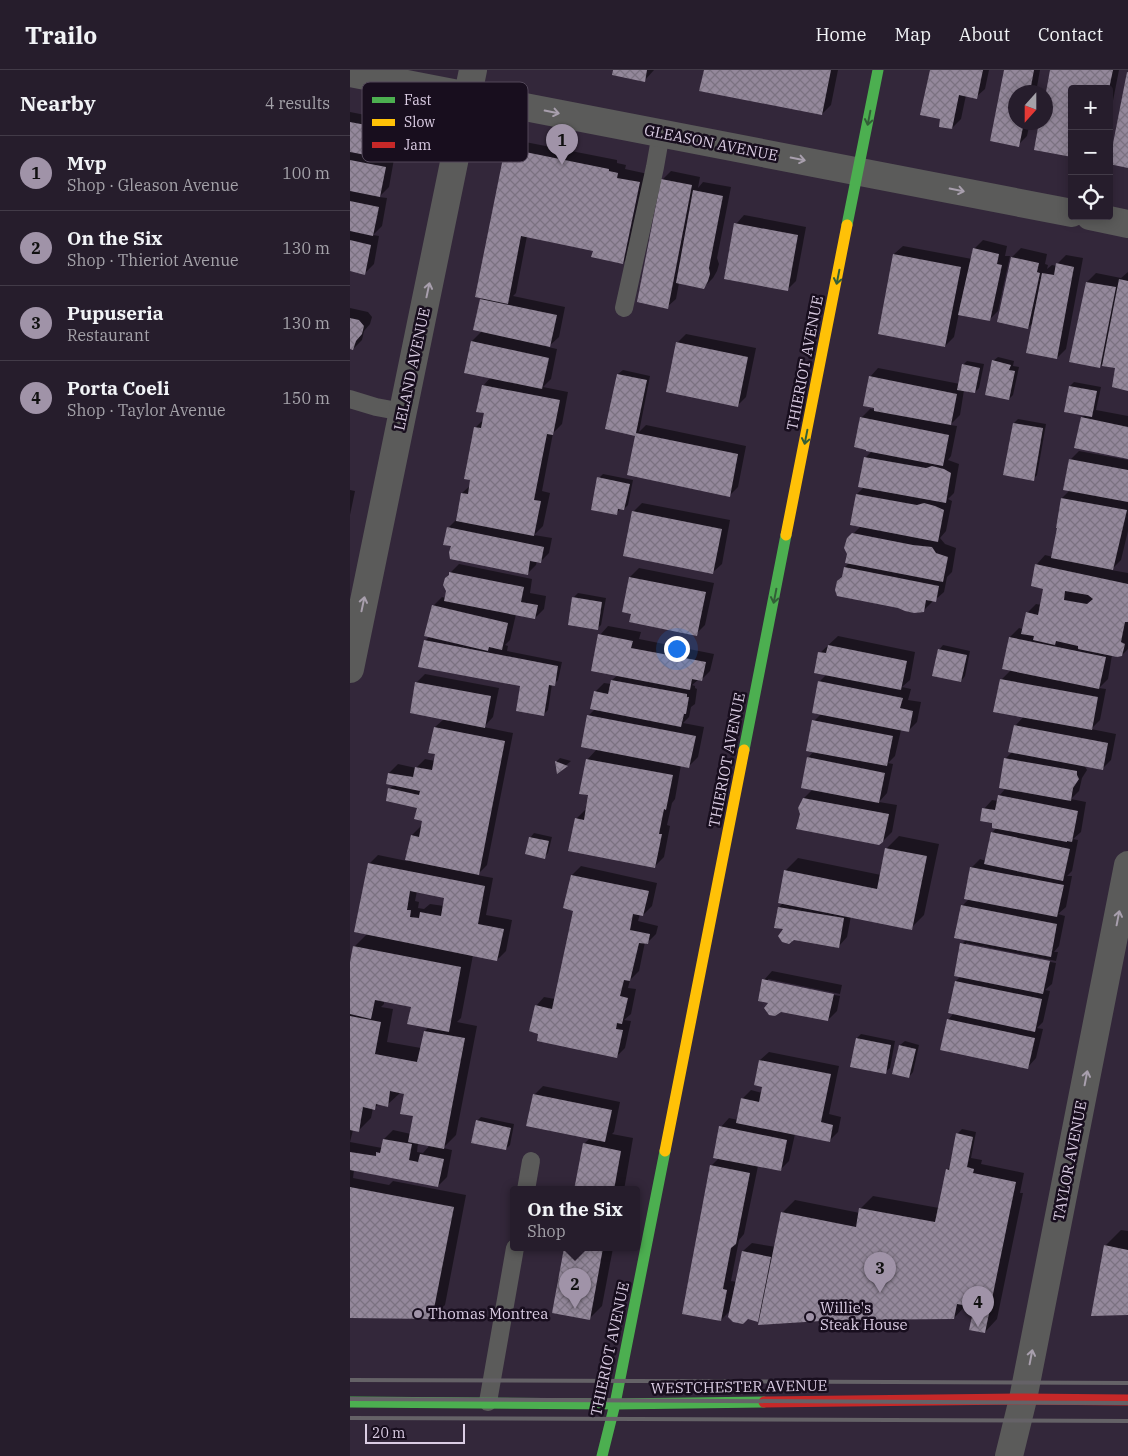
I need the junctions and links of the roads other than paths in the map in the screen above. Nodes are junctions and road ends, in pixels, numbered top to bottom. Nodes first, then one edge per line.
1 (878, 70) edge
2 (350, 73) edge
3 (458, 82) edge
4 (528, 98) edge
5 (661, 133) junction
6 (454, 162) edge
7 (858, 171) junction
8 (1068, 212) edge
9 (1109, 220) edge
10 (1128, 224) edge
11 (624, 308) dead end
12 (350, 399) edge
13 (403, 412) junction
14 (350, 668) edge
15 (1128, 865) edge
16 (531, 1161) dead end
17 (527, 1186) edge
18 (514, 1251) edge
19 (1023, 1399) junction
20 (1128, 1400) edge
21 (350, 1402) edge
22 (488, 1402) junction
23 (615, 1404) junction
24 (602, 1456) edge
25 (1009, 1456) edge

1 -> 7 street, THIERIOT AVENUE
2 - 3 street, GLEASON AVENUE
4 -> 5 street, GLEASON AVENUE
5 -> 7 street, GLEASON AVENUE
5 - 11 lane
13 -> 6 street, LELAND AVENUE
7 -> 8 street, GLEASON AVENUE
7 -> 23 street, THIERIOT AVENUE
9 - 10 street
12 - 13 lane
14 -> 13 street, LELAND AVENUE
19 -> 15 street, TAYLOR AVENUE
16 - 17 lane
18 - 22 lane
19 - 20 street, WESTCHESTER AVENUE
19 - 23 street, WESTCHESTER AVENUE
19 - 25 street, TAYLOR AVENUE
21 - 22 street, WESTCHESTER AVENUE
22 - 23 street, WESTCHESTER AVENUE
23 - 24 street, THIERIOT AVENUE

